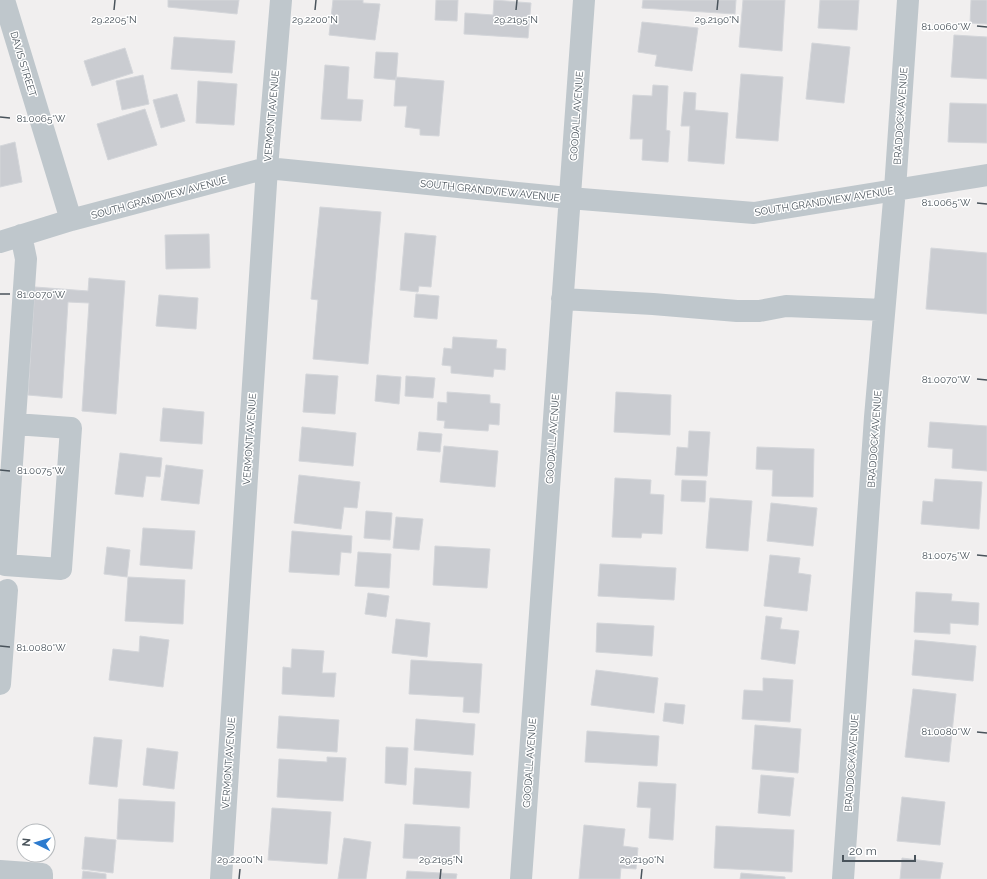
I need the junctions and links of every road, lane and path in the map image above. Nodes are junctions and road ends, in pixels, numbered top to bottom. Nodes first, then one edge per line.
1 (4, 0) edge
2 (281, 0) edge
3 (584, 0) edge
4 (908, 0) edge
5 (267, 168) junction
6 (987, 175) edge
7 (895, 189) junction
8 (569, 198) junction
9 (71, 220) junction
10 (22, 235) junction
11 (0, 242) edge
12 (562, 299) junction
13 (884, 310) junction
14 (15, 424) junction
15 (7, 590) dead end
16 (0, 684) edge
17 (0, 871) edge
18 (42, 879) edge
19 (221, 879) edge
20 (521, 879) edge
21 (843, 879) edge

1 - 9 street, DAVIS STREET
2 - 5 street, VERMONT AVENUE
3 - 8 street, GOODALL AVENUE
4 - 7 street, BRADDOCK AVENUE
5 - 8 street, SOUTH GRANDVIEW AVENUE
5 - 9 street, SOUTH GRANDVIEW AVENUE
5 - 19 street, VERMONT AVENUE
6 - 7 street, SOUTH GRANDVIEW AVENUE
7 - 8 street, SOUTH GRANDVIEW AVENUE
7 - 13 street, BRADDOCK AVENUE
8 - 12 street, GOODALL AVENUE
9 - 10 street, SOUTH GRANDVIEW AVENUE
10 - 11 street, SOUTH GRANDVIEW AVENUE
10 - 14 street
12 - 13 street
12 - 20 street, GOODALL AVENUE
13 - 21 street, BRADDOCK AVENUE
14 - 14 street
15 - 16 street
17 - 18 street

